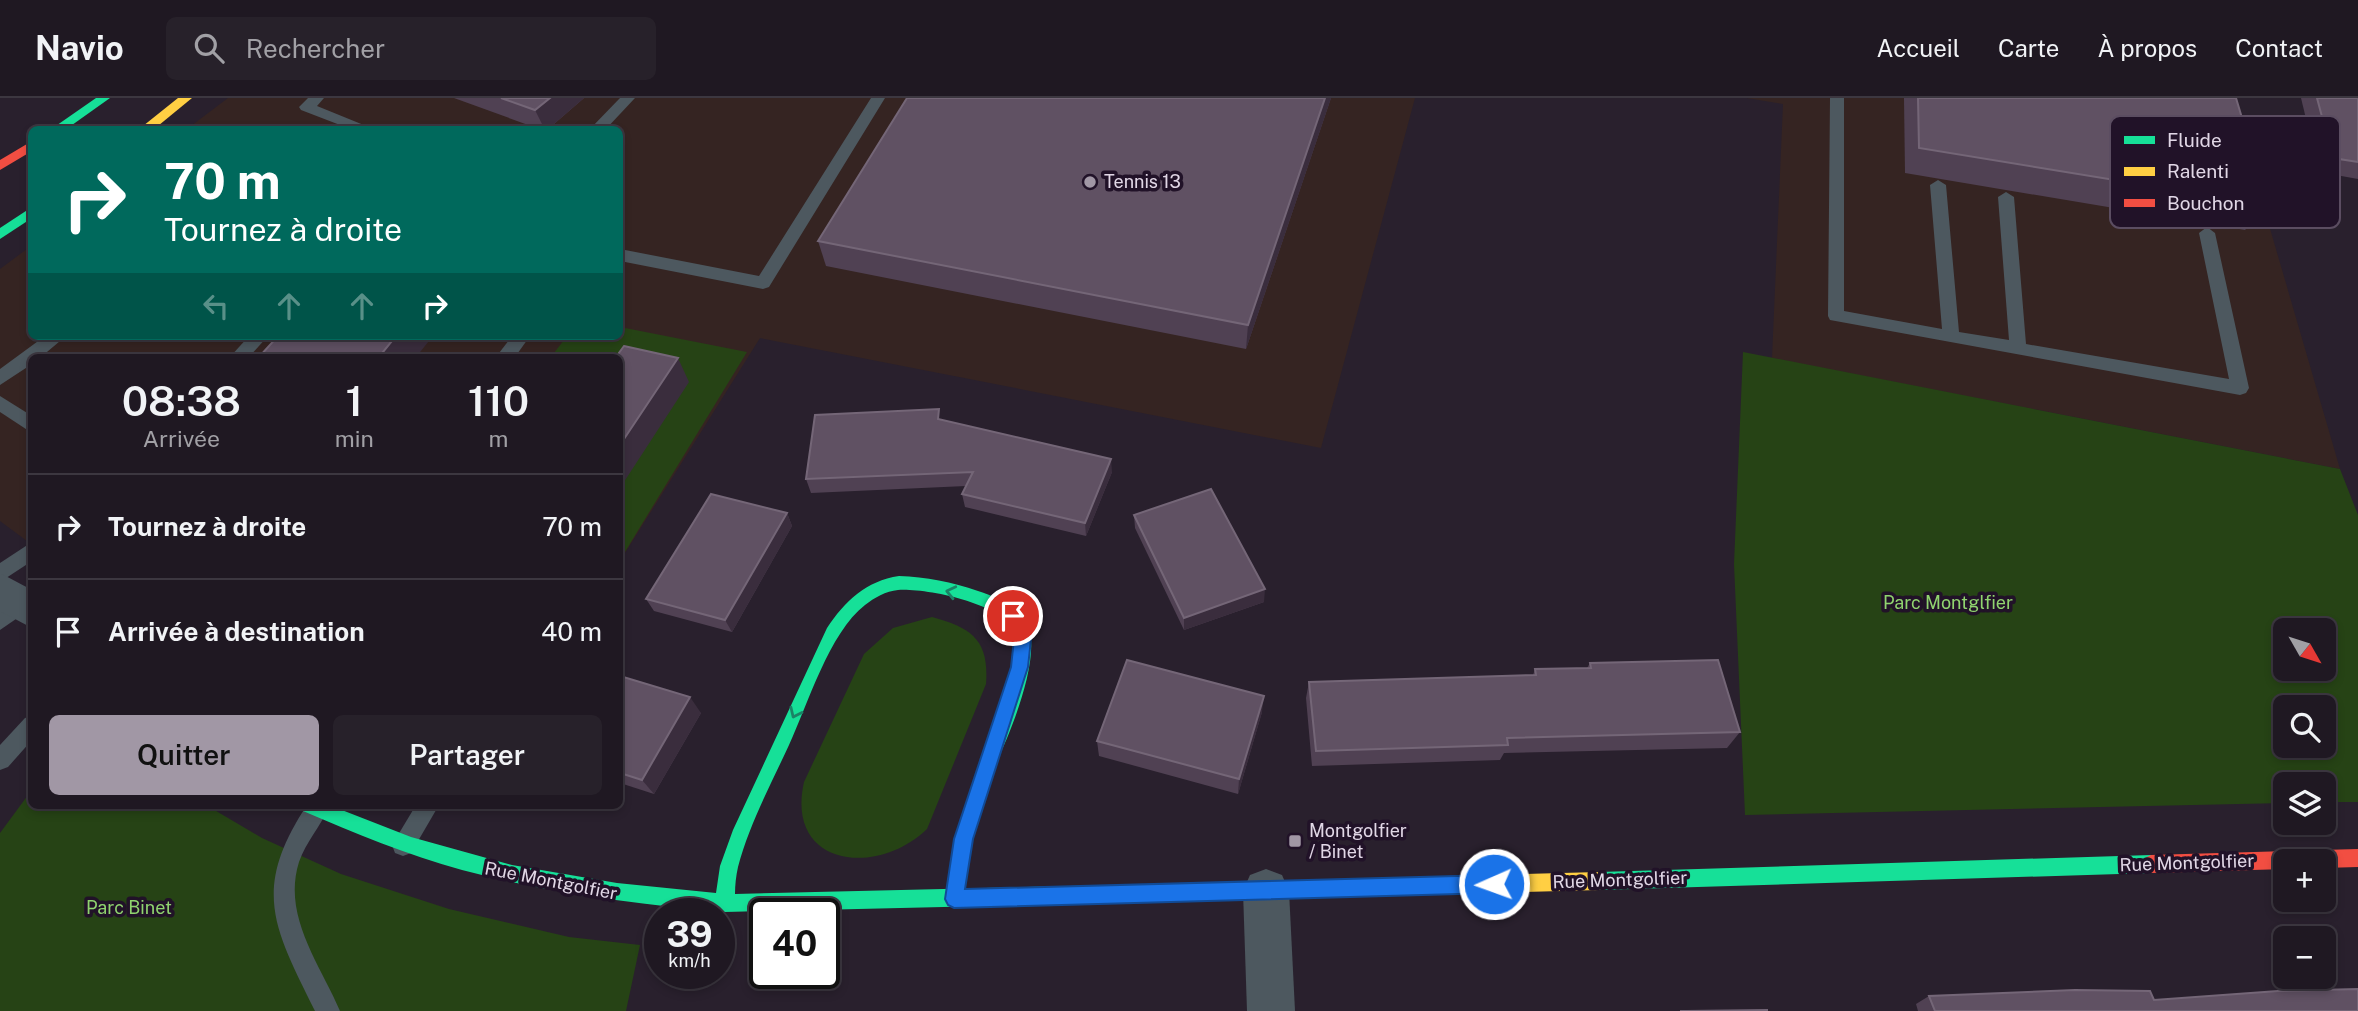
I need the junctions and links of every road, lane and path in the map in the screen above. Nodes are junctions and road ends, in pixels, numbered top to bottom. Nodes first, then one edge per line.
1 (104, 98) edge
2 (186, 98) edge
3 (317, 98) edge
4 (628, 98) edge
5 (878, 98) edge
6 (1837, 98) edge
7 (62, 126) edge
8 (150, 126) edge
9 (358, 126) edge
10 (600, 126) edge
11 (28, 148) edge
12 (0, 166) edge
13 (1938, 185) edge
14 (2006, 197) edge
15 (28, 214) edge
16 (2207, 233) dead end
17 (0, 234) edge
18 (623, 256) edge
19 (1951, 337) junction
20 (52, 340) edge
21 (255, 340) edge
22 (518, 340) edge
23 (2018, 349) junction
24 (33, 354) edge
25 (242, 354) edge
26 (507, 354) edge
27 (28, 357) edge
28 (0, 378) edge
29 (0, 403) edge
30 (28, 423) edge
31 (28, 560) edge
32 (11, 600) edge
33 (28, 729) edge
34 (0, 760) edge
35 (312, 809) edge
36 (318, 809) edge
37 (425, 809) edge
38 (402, 845) junction
39 (2358, 858) edge
40 (1266, 891) junction
41 (654, 898) edge
42 (725, 898) edge
43 (954, 899) junction
44 (735, 903) edge
45 (328, 1011) edge
46 (1271, 1011) edge

1 - 7 street
2 - 8 street
3 - 9 lane
4 - 10 lane
5 - 18 lane
6 - 19 lane
11 - 12 street
13 - 19 lane
14 - 23 lane
15 - 17 street
16 - 23 lane
19 - 23 lane
20 - 24 lane
21 - 25 lane
22 - 26 lane
27 - 28 lane
29 - 30 lane
31 - 32 lane
33 - 34 lane
35 - 45 lane
36 - 38 street, Rue Montgolfier
37 - 38 lane
38 - 41 street, Rue Montgolfier
39 - 40 street, Rue Montgolfier
40 - 43 street, Rue Montgolfier
40 - 46 street
43 -> 42 street
43 - 44 street, Rue Montgolfier

